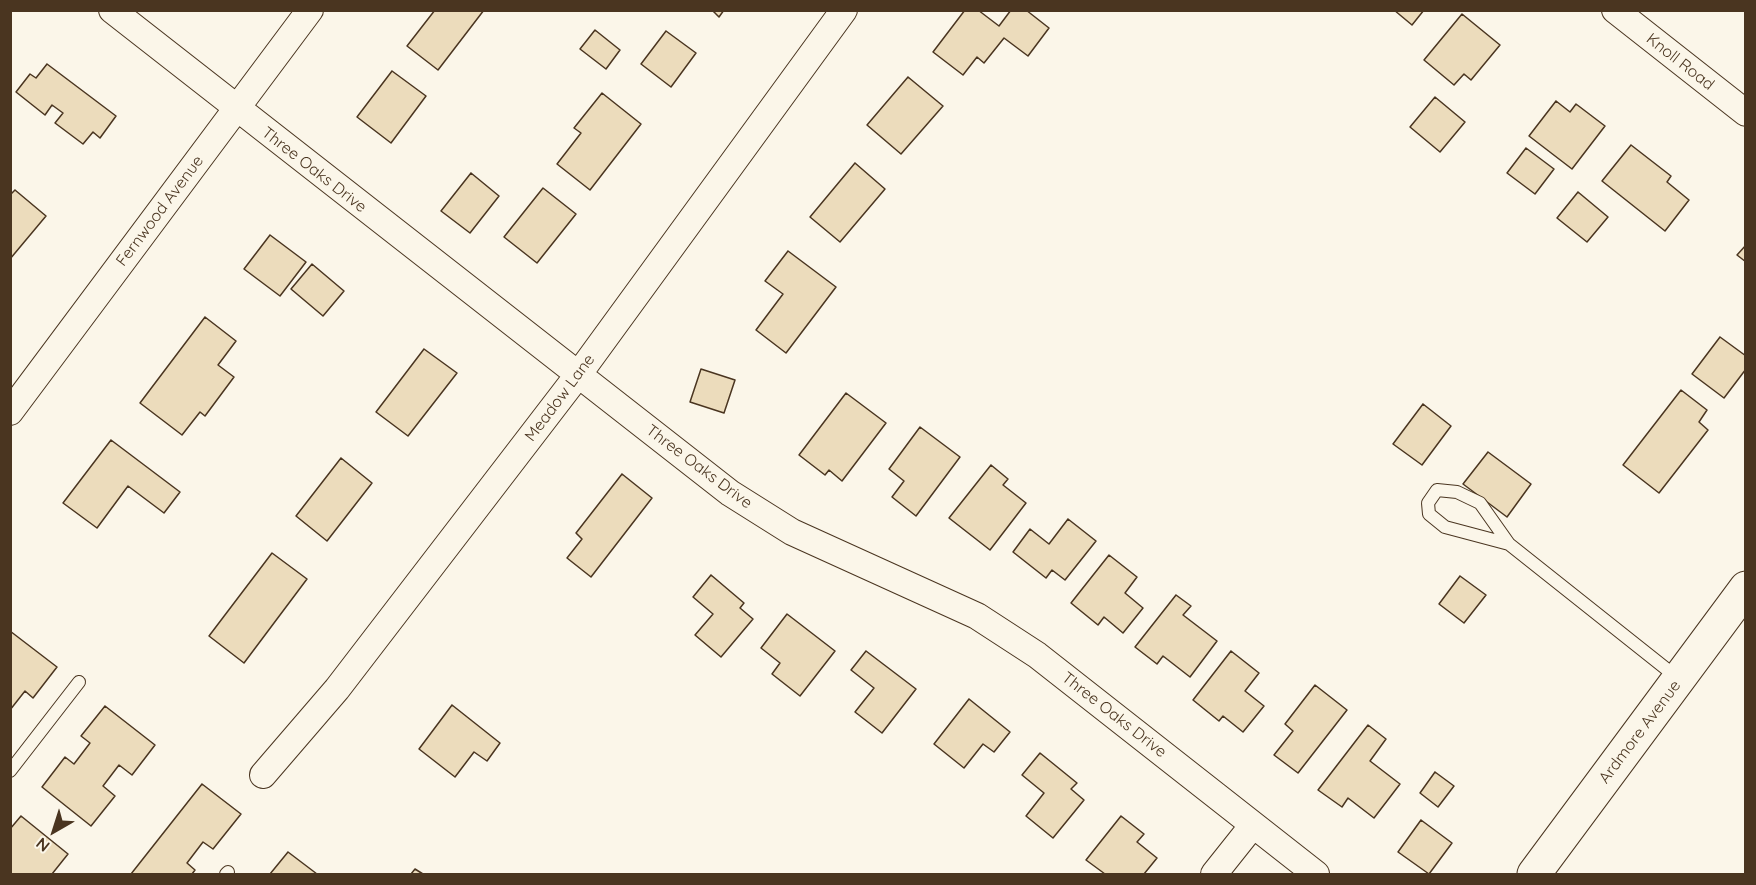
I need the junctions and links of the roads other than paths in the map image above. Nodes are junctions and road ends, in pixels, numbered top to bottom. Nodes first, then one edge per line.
1 (112, 10) edge
2 (310, 10) edge
3 (844, 10) edge
4 (1615, 10) edge
5 (236, 109) junction
6 (1746, 113) edge
7 (578, 375) junction
8 (10, 412) edge
9 (1509, 544) junction
10 (1746, 588) edge
11 (1680, 680) junction
12 (80, 682) dead end
13 (10, 771) edge
14 (263, 775) dead end
15 (1253, 825) junction
16 (1214, 874) edge
17 (1316, 874) edge
18 (1534, 874) edge

1 - 5 street, Three Oaks Drive
2 - 5 street, Fernwood Avenue
3 - 7 street, Meadow Lane
4 - 6 street, Knoll Road
5 - 7 street, Three Oaks Drive
5 - 8 street, Fernwood Avenue
7 - 14 street, Meadow Lane
7 - 15 street, Three Oaks Drive
9 - 9 lane
9 - 11 lane
10 - 11 main road, Ardmore Avenue
11 - 18 main road, Ardmore Avenue
12 - 13 lane
15 - 16 street
15 - 17 street, Three Oaks Drive

